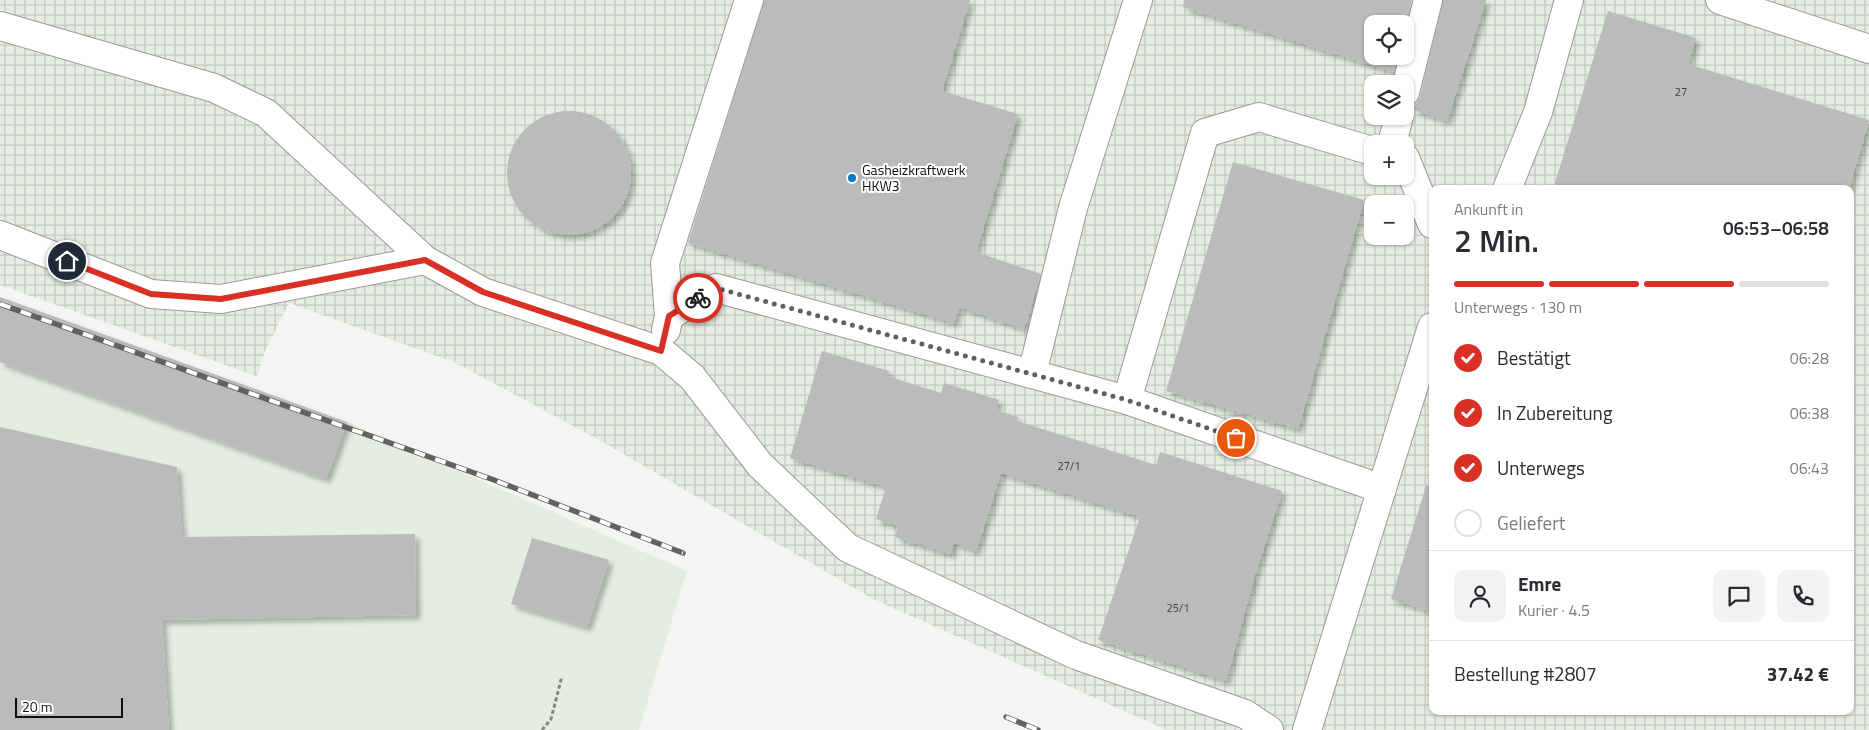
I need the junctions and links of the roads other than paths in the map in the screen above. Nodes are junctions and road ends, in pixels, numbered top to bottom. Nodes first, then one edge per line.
1 (749, 0) edge
2 (1138, 0) edge
3 (1428, 0) edge
4 (1569, 0) edge
5 (1720, 0) edge
6 (0, 26) edge
7 (1869, 50) edge
8 (1409, 75) edge
9 (1364, 149) edge
10 (1414, 180) edge
11 (1509, 185) edge
12 (1429, 217) edge
13 (0, 234) edge
14 (425, 260) junction
15 (669, 316) junction
16 (1429, 337) edge
17 (661, 351) junction
18 (1032, 374) junction
19 (1127, 400) junction
20 (1382, 489) junction
21 (1269, 730) edge
22 (1307, 730) edge

1 - 15 lane
2 - 18 lane
3 - 8 lane
4 - 11 lane
5 - 7 lane
6 - 14 lane
9 - 19 lane
10 - 12 lane
13 - 14 lane
14 - 17 lane
15 - 17 lane
15 - 18 lane
16 - 20 lane
17 - 21 lane
18 - 19 lane
19 - 20 lane
20 - 22 lane

